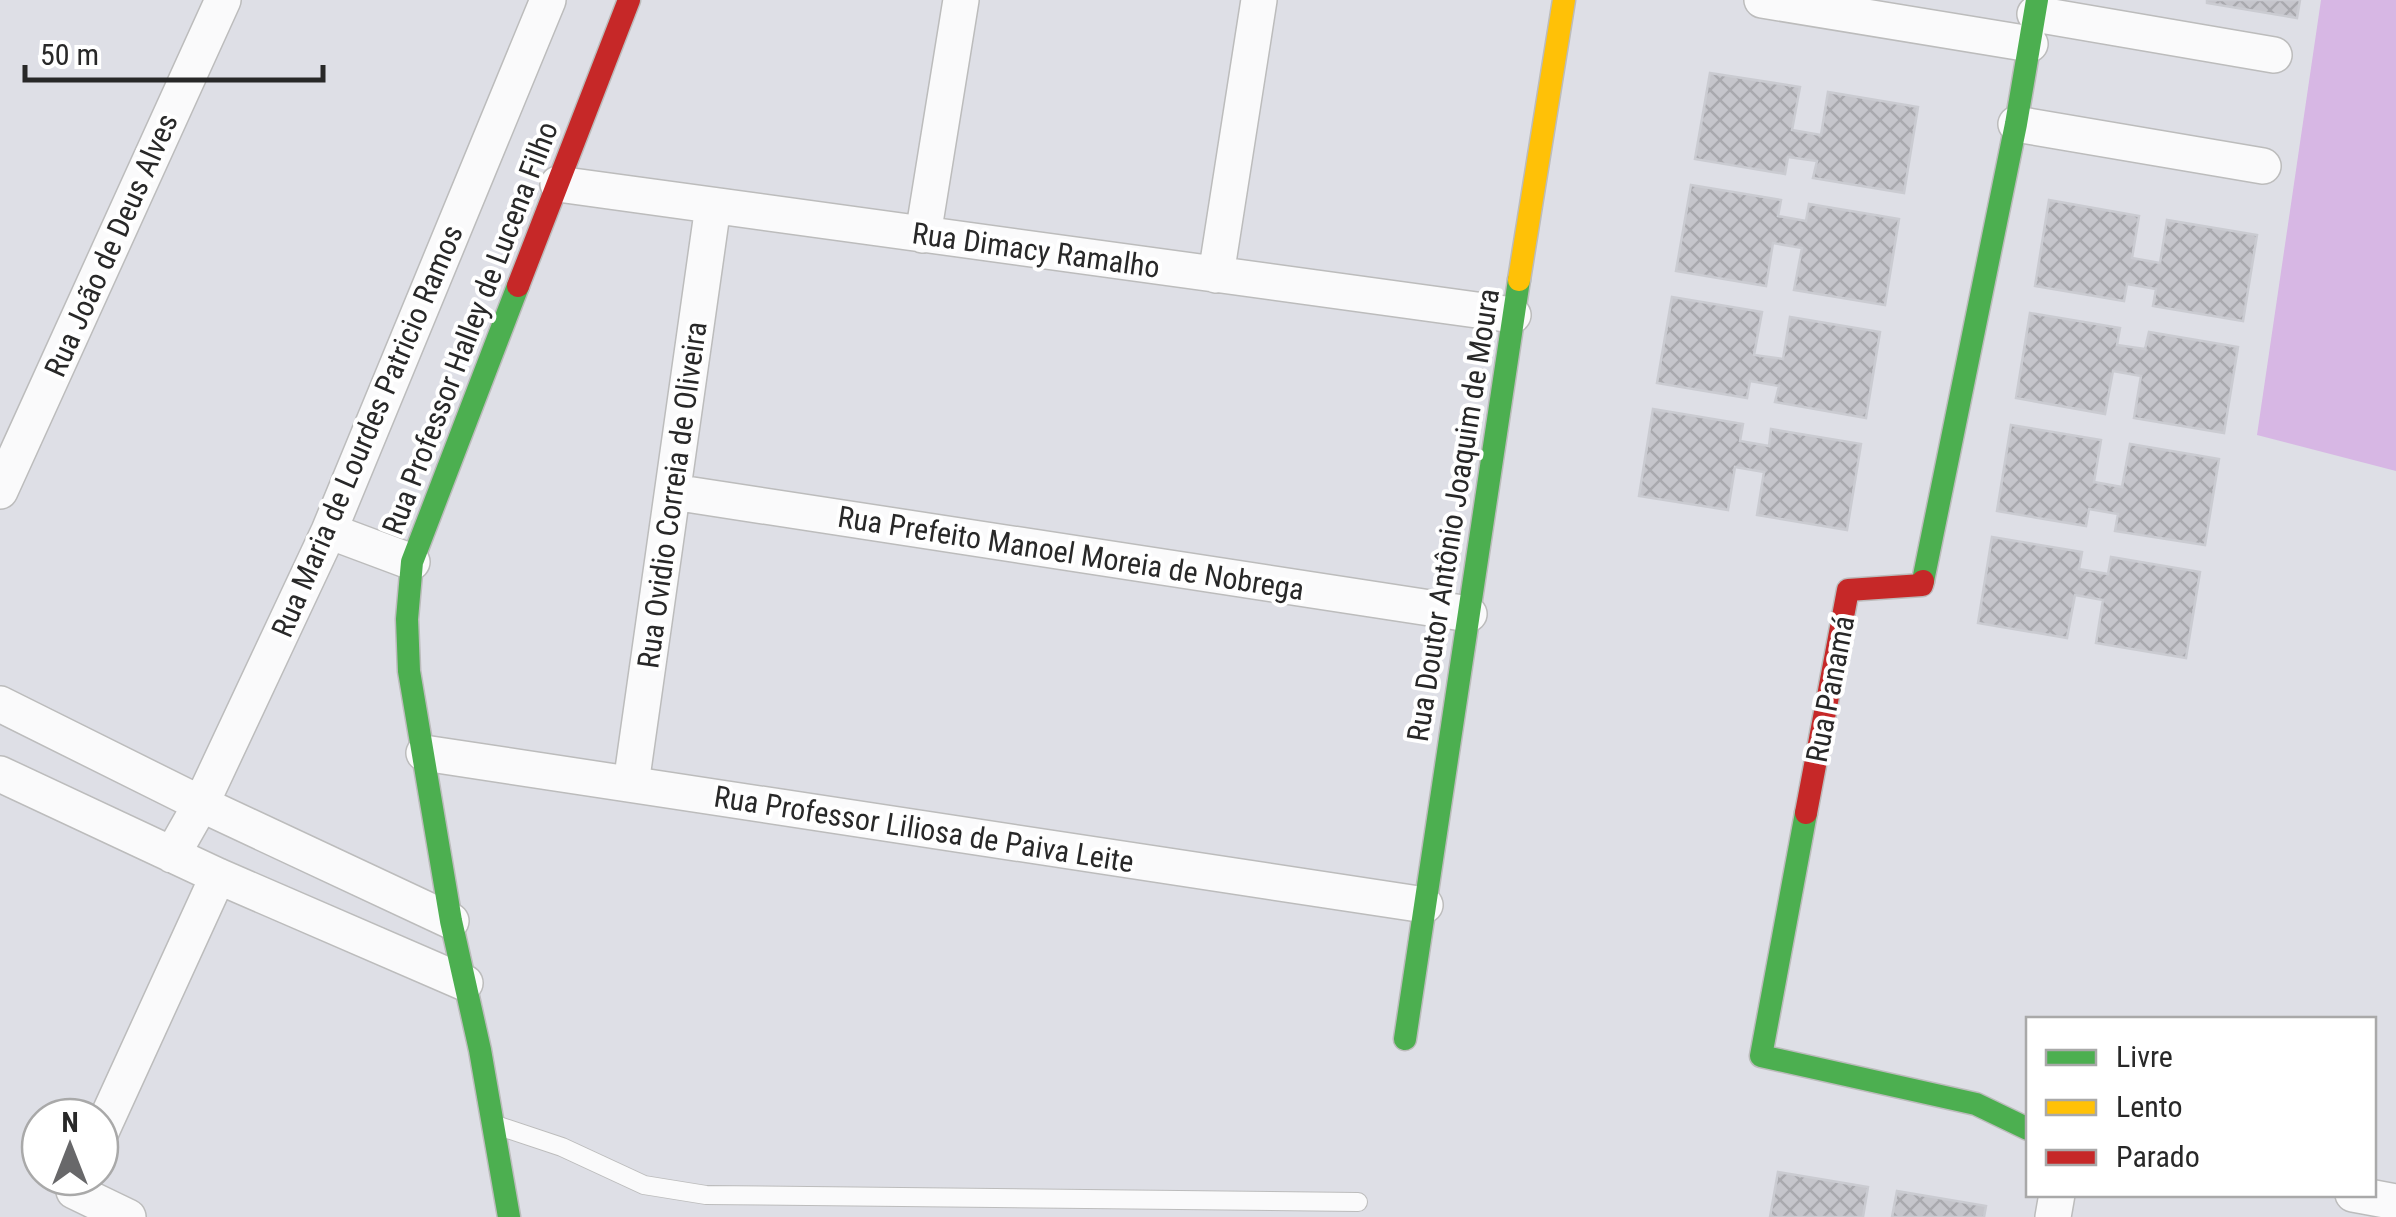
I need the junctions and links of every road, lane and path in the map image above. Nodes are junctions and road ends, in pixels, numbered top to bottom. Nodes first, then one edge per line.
1 (223, 0) edge
2 (548, 0) edge
3 (629, 0) edge
4 (961, 0) edge
5 (1259, 0) edge
6 (1564, 0) edge
7 (1762, 0) edge
8 (2034, 19) edge
9 (2274, 55) dead end
10 (2016, 124) junction
11 (2263, 166) dead end
12 (558, 184) junction
13 (713, 206) junction
14 (924, 234) junction
15 (1216, 274) junction
16 (1514, 315) junction
17 (0, 491) edge
18 (672, 492) junction
19 (329, 531) junction
20 (412, 562) junction
21 (1469, 614) junction
22 (0, 704) edge
23 (424, 752) junction
24 (0, 774) edge
25 (631, 784) junction
26 (201, 804) junction
27 (172, 855) junction
28 (218, 876) junction
29 (1425, 905) junction
30 (451, 921) junction
31 (465, 983) junction
32 (1405, 1039) dead end
33 (117, 1097) edge
34 (490, 1123) junction
35 (2026, 1128) edge
36 (77, 1197) edge
37 (2368, 1197) edge
38 (1358, 1202) dead end
39 (2396, 1202) edge
40 (128, 1217) edge
41 (510, 1217) edge

1 - 17 street, Rua João de Deus Alves
2 - 19 street, Rua Maria de Lourdes Patricio Ramos
3 - 12 street, Rua Professor Halley de Lucena Filho
4 - 14 street
5 - 15 street
6 - 16 street, Rua Doutor Antônio Joaquim de Moura
7 - 8 street
8 - 9 street
8 - 10 street, Rua Panamá
10 - 11 street
10 - 35 street, Rua Panamá
12 - 13 street, Rua Dimacy Ramalho
12 - 20 street, Rua Professor Halley de Lucena Filho
13 - 14 street, Rua Dimacy Ramalho
13 - 18 street, Rua Ovidio Correia de Oliveira
14 - 15 street, Rua Dimacy Ramalho
15 - 16 street, Rua Dimacy Ramalho
16 - 21 street, Rua Doutor Antônio Joaquim de Moura
18 - 21 street, Rua Prefeito Manoel Moreia de Nobrega
18 - 25 street, Rua Ovidio Correia de Oliveira
19 - 20 street
19 - 26 street, Rua Maria de Lourdes Patricio Ramos
20 - 23 street, Rua Professor Halley de Lucena Filho
21 - 29 street, Rua Doutor Antônio Joaquim de Moura
22 - 26 street
23 - 25 street, Rua Professor Liliosa de Paiva Leite
23 - 30 street, Rua Professor Halley de Lucena Filho
24 - 27 street
25 - 29 street, Rua Professor Liliosa de Paiva Leite
26 - 27 street, Rua Maria de Lourdes Patricio Ramos
26 - 30 street
27 - 28 street
28 - 31 street
28 - 33 street
29 - 32 street, Rua Doutor Antônio Joaquim de Moura
30 - 31 street, Rua Professor Halley de Lucena Filho
31 - 34 street, Rua Professor Halley de Lucena Filho
34 - 38 lane
34 - 41 street, Rua Professor Halley de Lucena Filho
36 - 40 street
37 - 39 street

